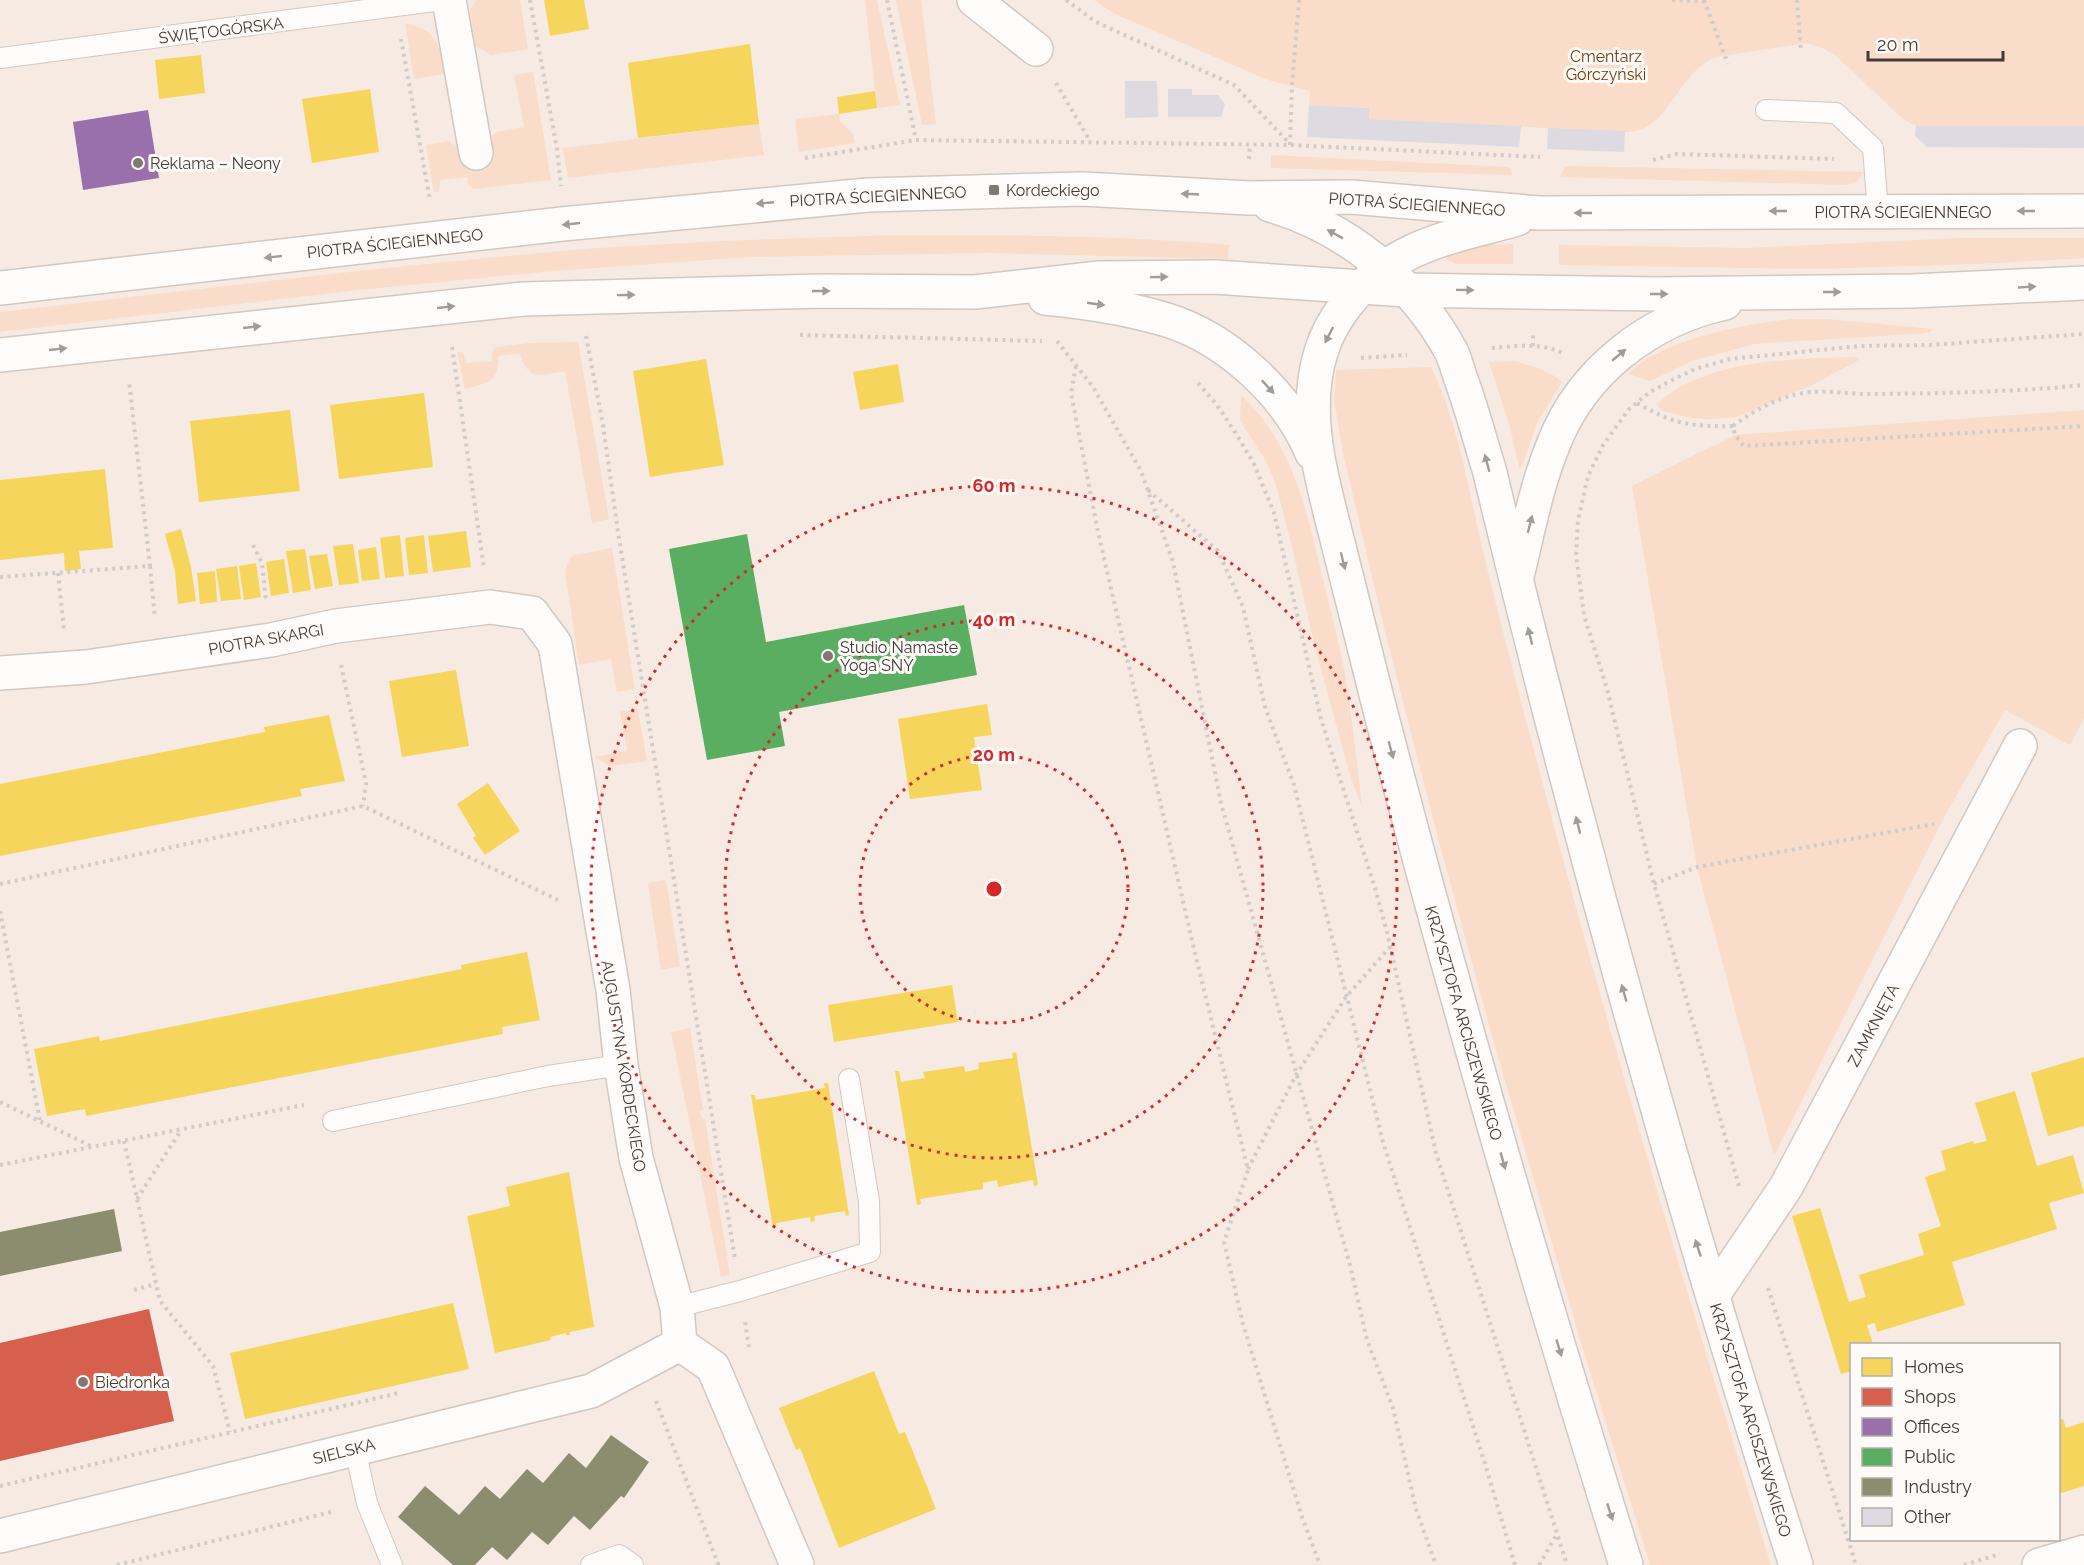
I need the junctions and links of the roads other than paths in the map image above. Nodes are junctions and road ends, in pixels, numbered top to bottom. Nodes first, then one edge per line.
1 (442, 0) edge
2 (450, 0) edge
3 (987, 4) edge
4 (1036, 49) road end
5 (0, 58) edge
6 (1766, 110) dead end
7 (476, 153) dead end
8 (1249, 198) junction
9 (2084, 211) edge
10 (1878, 212) junction
11 (1539, 213) junction
12 (1372, 276) junction
13 (2084, 283) edge
14 (0, 288) edge
15 (1406, 290) junction
16 (975, 292) junction
17 (1773, 292) junction
18 (0, 355) edge
19 (1321, 476) junction
20 (1516, 581) junction
21 (532, 613) joint
22 (0, 673) edge
23 (2019, 746) dead end
24 (621, 1065) junction
25 (849, 1079) dead end
26 (333, 1121) dead end
27 (1713, 1295) junction
28 (676, 1307) junction
29 (680, 1344) junction
30 (355, 1449) junction
31 (0, 1536) edge
32 (2084, 1552) edge
33 (392, 1565) edge
34 (591, 1565) edge
35 (633, 1565) edge
36 (796, 1565) edge
37 (1626, 1565) edge
38 (1796, 1565) edge
39 (2039, 1565) edge

1 - 5 lane, ŚWIĘTOGÓRSKA
2 - 7 street
3 - 4 street
6 - 10 lane
8 - 11 street, PIOTRA ŚCIEGIENNEGO
12 -> 8 street
8 -> 14 street, PIOTRA ŚCIEGIENNEGO
9 -> 10 street, PIOTRA ŚCIEGIENNEGO
10 -> 11 street, PIOTRA ŚCIEGIENNEGO
11 - 12 street, KRZYSZTOFA ARCISZEWSKIEGO
12 - 15 street
16 -> 12 street
12 -> 19 street, KRZYSZTOFA ARCISZEWSKIEGO
17 -> 13 street
15 -> 17 street
20 -> 15 street, KRZYSZTOFA ARCISZEWSKIEGO
18 -> 16 street
16 -> 19 street, KRZYSZTOFA ARCISZEWSKIEGO
20 -> 17 street, KRZYSZTOFA ARCISZEWSKIEGO
19 -> 37 street, KRZYSZTOFA ARCISZEWSKIEGO
27 -> 20 street, KRZYSZTOFA ARCISZEWSKIEGO
21 - 22 street, PIOTRA SKARGI
21 - 24 street, AUGUSTYNA KORDECKIEGO
23 - 27 street, ZAMKNIĘTA
24 - 26 lane
24 - 28 street, AUGUSTYNA KORDECKIEGO
25 - 28 lane
27 - 38 street, KRZYSZTOFA ARCISZEWSKIEGO
28 - 29 street, AUGUSTYNA KORDECKIEGO
29 - 30 street, SIELSKA
29 - 36 street
30 - 31 street, SIELSKA
30 - 33 lane
32 - 39 street
34 - 35 lane

